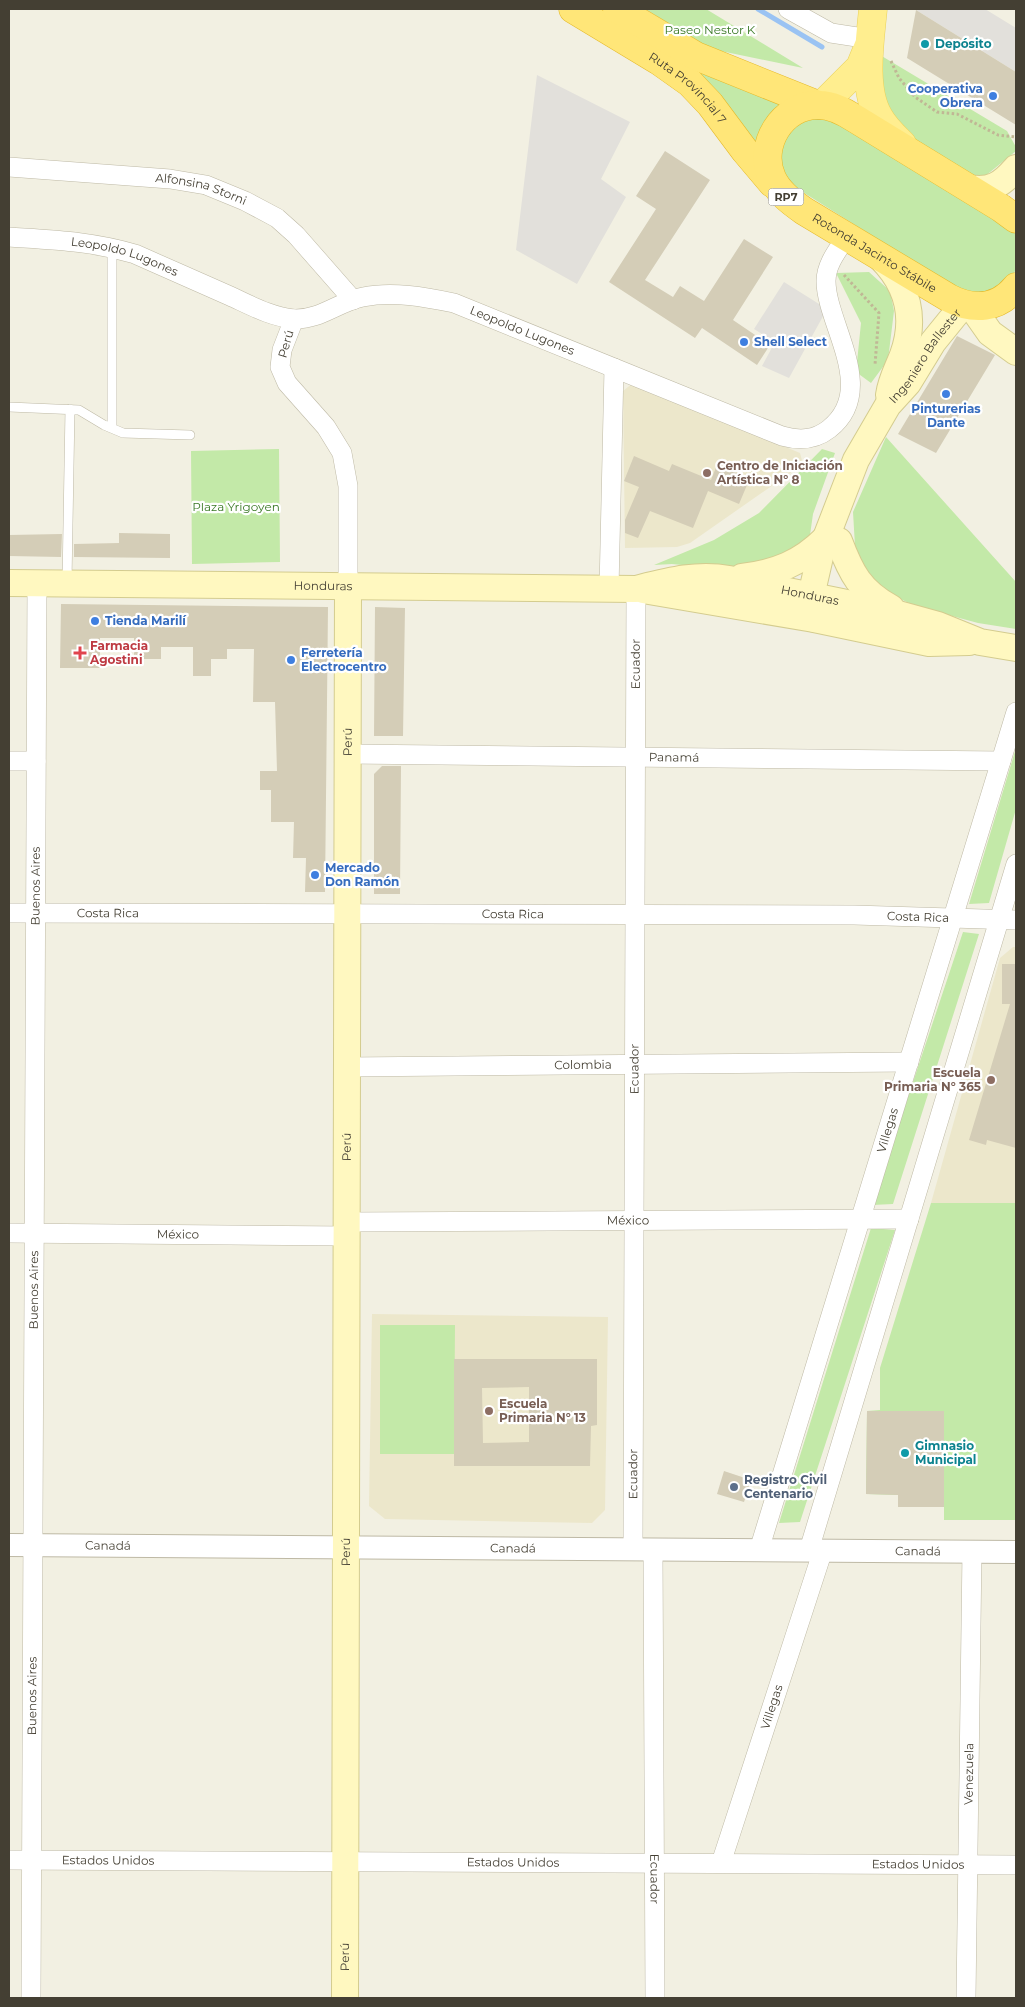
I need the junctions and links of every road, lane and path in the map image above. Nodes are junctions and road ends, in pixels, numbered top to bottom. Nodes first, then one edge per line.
1 (573, 9) edge
2 (617, 9) edge
3 (788, 9) edge
4 (873, 9) edge
5 (870, 39) junction
6 (820, 105) junction
7 (1016, 137) edge
8 (910, 152) junction
9 (9, 167) edge
10 (1016, 168) edge
11 (969, 188) junction
12 (780, 191) junction
13 (1016, 219) edge
14 (847, 236) junction
15 (9, 237) edge
16 (112, 247) junction
17 (879, 256) junction
18 (830, 263) junction
19 (1016, 287) edge
20 (353, 300) junction
21 (971, 306) junction
22 (1016, 317) edge
23 (294, 318) junction
24 (1016, 352) edge
25 (614, 368) junction
26 (871, 372) dead end
27 (888, 405) junction
28 (9, 407) edge
29 (70, 409) junction
30 (112, 428) junction
31 (190, 435) dead end
32 (832, 540) junction
33 (729, 579) junction
34 (9, 583) edge
35 (37, 583) junction
36 (68, 583) junction
37 (348, 586) junction
38 (609, 589) junction
39 (636, 589) junction
40 (817, 604) junction
41 (907, 616) junction
42 (980, 642) junction
43 (1016, 648) edge
44 (1016, 712) edge
45 (348, 754) junction
46 (635, 758) junction
47 (9, 761) edge
48 (36, 761) junction
49 (1001, 761) junction
50 (1016, 864) edge
51 (9, 913) edge
52 (36, 913) junction
53 (348, 914) junction
54 (635, 914) junction
55 (953, 917) junction
56 (1008, 920) edge
57 (909, 1062) junction
58 (634, 1064) junction
59 (347, 1067) junction
60 (861, 1219) junction
61 (909, 1219) junction
62 (634, 1220) junction
63 (347, 1229) junction
64 (9, 1233) edge
65 (34, 1233) junction
66 (9, 1545) edge
67 (33, 1545) junction
68 (346, 1547) junction
69 (643, 1549) junction
70 (759, 1550) junction
71 (816, 1550) junction
72 (972, 1551) junction
73 (1016, 1552) edge
74 (9, 1860) edge
75 (31, 1860) junction
76 (345, 1861) junction
77 (654, 1863) junction
78 (721, 1864) junction
79 (968, 1864) junction
80 (1016, 1865) edge
81 (31, 1998) edge
82 (345, 1998) edge
83 (655, 1998) edge
84 (966, 1998) edge

1 - 12 highway, Ruta Provincial 7 / RP7
2 - 6 highway, Ruta Provincial 7
3 - 5 street
4 - 5 main road
5 - 6 main road
5 - 7 path
5 - 8 main road
6 - 8 highway
6 - 12 highway, Rotonda Jacinto Stábile / RP7
8 - 11 highway
9 - 20 street, Alfonsina Storni
10 - 11 main road
11 - 13 highway
12 - 14 highway, Rotonda Jacinto Stábile / RP7
14 - 17 highway, Rotonda Jacinto Stábile / RP7
14 - 18 street, Leopoldo Lugones
15 - 16 street, Leopoldo Lugones
16 - 23 street, Leopoldo Lugones
16 - 30 lane
17 - 21 highway, Rotonda Jacinto Stábile / RP7
17 - 27 main road, Ingeniero Ballester
18 - 25 street, Leopoldo Lugones
18 - 26 path
19 - 21 highway
20 - 23 street, Leopoldo Lugones
20 - 25 street, Leopoldo Lugones
21 - 22 highway, RP7
21 - 24 main road
21 - 27 main road, Ingeniero Ballester
23 - 37 street, Perú
25 - 38 street
27 - 32 main road, Ingeniero Ballester
28 - 29 lane
29 - 30 lane
29 - 36 lane
30 - 31 lane
32 - 33 main road
32 - 40 main road, Ingeniero Ballester
32 - 41 main road
33 - 39 main road, Honduras
33 - 40 main road, Honduras
34 - 35 main road, Honduras
35 - 36 main road, Honduras
35 - 48 street, Buenos Aires
36 - 37 main road, Honduras
37 - 38 main road, Honduras
37 - 45 main road, Perú
38 - 39 main road, Honduras
39 - 40 main road, Honduras
39 - 46 street, Ecuador
40 - 41 main road, Honduras
40 - 42 main road, Honduras
41 - 42 main road, Honduras
42 - 43 main road, Honduras
44 - 49 street, Villegas
45 - 46 street, Panamá
45 - 53 main road, Perú
46 - 49 street, Panamá
46 - 54 street, Ecuador
47 - 48 street
48 - 52 street, Buenos Aires
49 - 55 street, Villegas
50 - 56 street, Villegas
51 - 52 street, Costa Rica
52 - 53 street, Costa Rica
52 - 65 street, Buenos Aires
53 - 54 street, Costa Rica
53 - 59 main road, Perú
54 - 55 street, Costa Rica
54 - 58 street, Ecuador
55 - 56 street, Costa Rica
55 - 57 street, Villegas
56 - 61 street, Villegas
57 - 58 street, Colombia
57 - 60 street, Villegas
58 - 59 street, Colombia
58 - 62 street, Ecuador
59 - 63 main road, Perú
60 - 61 street, México
60 - 62 street, México
60 - 70 street, Villegas
61 - 71 street, Villegas
62 - 63 street, México
62 - 69 street, Ecuador
63 - 65 street, México
63 - 68 main road, Perú
64 - 65 street, México
65 - 67 street, Buenos Aires
66 - 67 street, Canadá
67 - 68 street, Canadá
67 - 75 street, Buenos Aires
68 - 69 street, Canadá
68 - 76 main road, Perú
69 - 70 street, Canadá
69 - 77 street, Ecuador
70 - 71 street, Canadá
71 - 72 street, Canadá
71 - 78 street, Villegas
72 - 73 street, Canadá
72 - 79 street, Venezuela
74 - 75 street, Estados Unidos
75 - 76 street, Estados Unidos
75 - 81 street, Buenos Aires
76 - 77 street, Estados Unidos
76 - 82 main road, Perú
77 - 78 street, Estados Unidos
77 - 83 street, Ecuador
78 - 79 street, Estados Unidos
79 - 80 street, Estados Unidos
79 - 84 street, Venezuela

